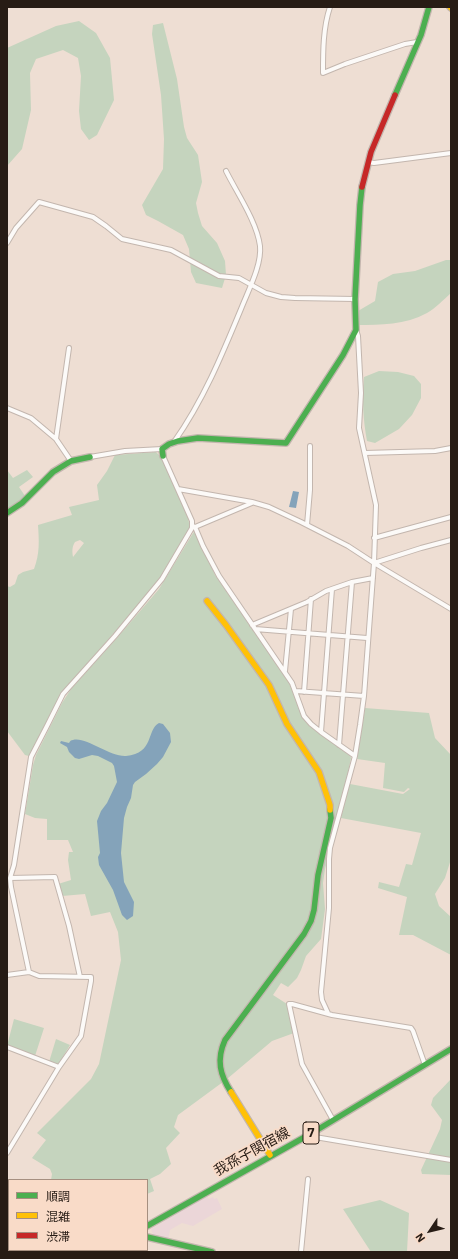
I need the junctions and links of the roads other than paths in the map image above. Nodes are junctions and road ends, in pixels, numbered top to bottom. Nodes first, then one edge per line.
1 (330, 7) edge
2 (429, 7) edge
3 (417, 42) junction
4 (451, 153) edge
5 (368, 162) junction
6 (226, 171) dead end
7 (7, 243) edge
8 (251, 285) junction
9 (355, 299) junction
10 (356, 330) junction
11 (69, 348) dead end
12 (7, 408) edge
13 (56, 439) junction
14 (174, 442) junction
15 (310, 446) dead end
16 (451, 448) edge
17 (162, 450) junction
18 (365, 453) junction
19 (163, 456) joint
20 (90, 457) joint
21 (71, 461) junction
22 (178, 489) junction
23 (252, 502) junction
24 (7, 513) edge
25 (451, 517) edge
26 (307, 525) junction
27 (194, 526) junction
28 (374, 538) junction
29 (451, 540) edge
30 (374, 563) junction
31 (373, 578) junction
32 (352, 582) junction
33 (332, 589) junction
34 (311, 599) junction
35 (207, 601) dead end
36 (291, 608) junction
37 (451, 609) edge
38 (254, 627) junction
39 (289, 631) junction
40 (309, 633) junction
41 (329, 635) junction
42 (348, 637) junction
43 (368, 638) junction
44 (285, 672) junction
45 (296, 691) junction
46 (304, 692) junction
47 (324, 693) junction
48 (343, 695) junction
49 (364, 696) junction
50 (321, 732) junction
51 (339, 746) junction
52 (355, 756) junction
53 (10, 878) junction
54 (29, 972) junction
55 (7, 975) edge
56 (80, 977) junction
57 (328, 1013) junction
58 (7, 1047) edge
59 (451, 1049) edge
60 (425, 1065) junction
61 (59, 1067) junction
62 (333, 1120) junction
63 (312, 1133) junction
64 (7, 1153) edge
65 (270, 1155) junction
66 (451, 1160) edge
67 (308, 1180) dead end
68 (148, 1225) edge
69 (148, 1236) edge
70 (212, 1252) edge
71 (301, 1252) edge

1 - 3 street
2 - 3 street
3 - 5 street
4 - 5 street
5 - 9 street
6 - 8 street
7 - 8 street
8 - 9 street
8 - 14 street
9 - 10 street
10 - 14 street
10 - 18 street
11 - 13 street
12 - 13 street
13 - 21 street
14 - 17 street
15 - 26 street
16 - 18 street
17 - 19 street
17 - 20 street
18 - 28 street
19 - 22 street
20 - 21 street
21 - 24 street
22 - 23 street
22 - 27 street
23 - 26 street
23 - 27 street
25 - 28 street
26 - 30 street
27 - 38 street
27 - 53 street
28 - 30 street
29 - 30 street
30 - 31 street
30 - 37 street
31 - 32 street
31 - 43 street
32 - 33 street
32 - 42 street
33 - 34 street
33 - 41 street
34 - 36 street
34 - 40 street
35 - 65 street
36 - 38 street
36 - 39 street
38 - 39 street
38 - 44 street
39 - 40 street
39 - 44 street
40 - 41 street
40 - 46 street
41 - 42 street
41 - 47 street
42 - 43 street
42 - 48 street
43 - 49 street
44 - 45 street
45 - 46 street
45 - 50 street
46 - 47 street
47 - 48 street
47 - 50 street
48 - 49 street
48 - 51 street
49 - 52 street
50 - 51 street
51 - 52 street
52 - 57 street
53 - 54 street
53 - 56 street
54 - 55 street
54 - 56 street
56 - 61 street
57 - 60 street
57 - 62 street
58 - 61 street
59 - 60 street, 我孫子関宿線 / 7
60 - 62 street, 我孫子関宿線 / 7
61 - 64 street
62 - 63 street, 我孫子関宿線 / 7
63 - 65 street, 我孫子関宿線 / 7
63 - 66 street
65 - 68 street, 我孫子関宿線 / 7
67 - 71 street
69 - 70 street

